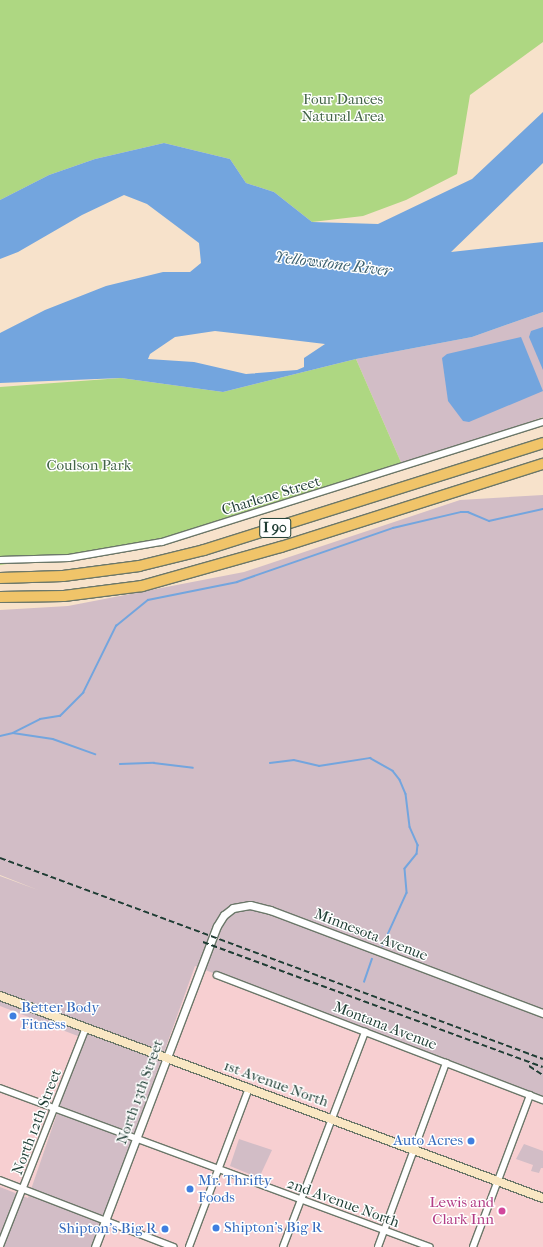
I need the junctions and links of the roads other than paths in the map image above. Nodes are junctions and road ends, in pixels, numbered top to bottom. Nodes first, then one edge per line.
1 (543, 422) edge
2 (543, 443) edge
3 (543, 464) edge
4 (0, 560) edge
5 (0, 578) edge
6 (0, 597) edge
7 (209, 947) joint
8 (218, 975) dead end
9 (1, 999) edge
10 (543, 1014) edge
11 (86, 1028) junction
12 (365, 1032) junction
13 (167, 1058) junction
14 (446, 1063) junction
15 (0, 1088) edge
16 (249, 1088) junction
17 (530, 1095) junction
18 (543, 1100) edge
19 (56, 1110) junction
20 (332, 1119) junction
21 (136, 1140) junction
22 (414, 1150) junction
23 (218, 1170) junction
24 (0, 1180) edge
25 (497, 1181) junction
26 (24, 1189) junction
27 (543, 1198) edge
28 (300, 1201) junction
29 (104, 1220) junction
30 (384, 1230) junction
31 (0, 1246) edge
32 (95, 1247) edge
33 (174, 1247) edge
34 (189, 1247) edge
35 (283, 1247) edge
36 (378, 1247) edge
37 (430, 1247) edge
38 (473, 1247) edge

1 - 4 street, Charlene Street
2 - 5 highway, I 90
3 - 6 highway, I 90
7 - 10 street, Minnesota Avenue
7 - 13 street, North 13th Street
8 - 12 street, Montana Avenue
9 - 11 main road, 1st Avenue North
11 - 13 main road, 1st Avenue North
11 - 19 street, North 12th Street
12 - 14 street, Montana Avenue
12 - 20 street
13 - 16 main road, 1st Avenue North
13 - 21 street, North 13th Street
14 - 17 street, Montana Avenue
14 - 22 street
15 - 19 street, 2nd Avenue North
16 - 20 main road, 1st Avenue North
16 - 23 street
17 - 18 street, Montana Avenue
17 - 25 street
19 - 21 street, 2nd Avenue North
19 - 26 street, North 12th Street
20 - 22 main road, 1st Avenue North
20 - 28 street
21 - 23 street, 2nd Avenue North
21 - 29 street, North 13th Street
22 - 25 main road, 1st Avenue North
22 - 30 street
23 - 28 street, 2nd Avenue North
23 - 34 street
24 - 26 street
25 - 27 main road, 1st Avenue North
25 - 38 street
26 - 29 street
26 - 31 street, North 12th Street
28 - 30 street, 2nd Avenue North
28 - 35 street
29 - 32 street, North 13th Street
29 - 33 street
30 - 36 street
30 - 37 street, 2nd Avenue North

